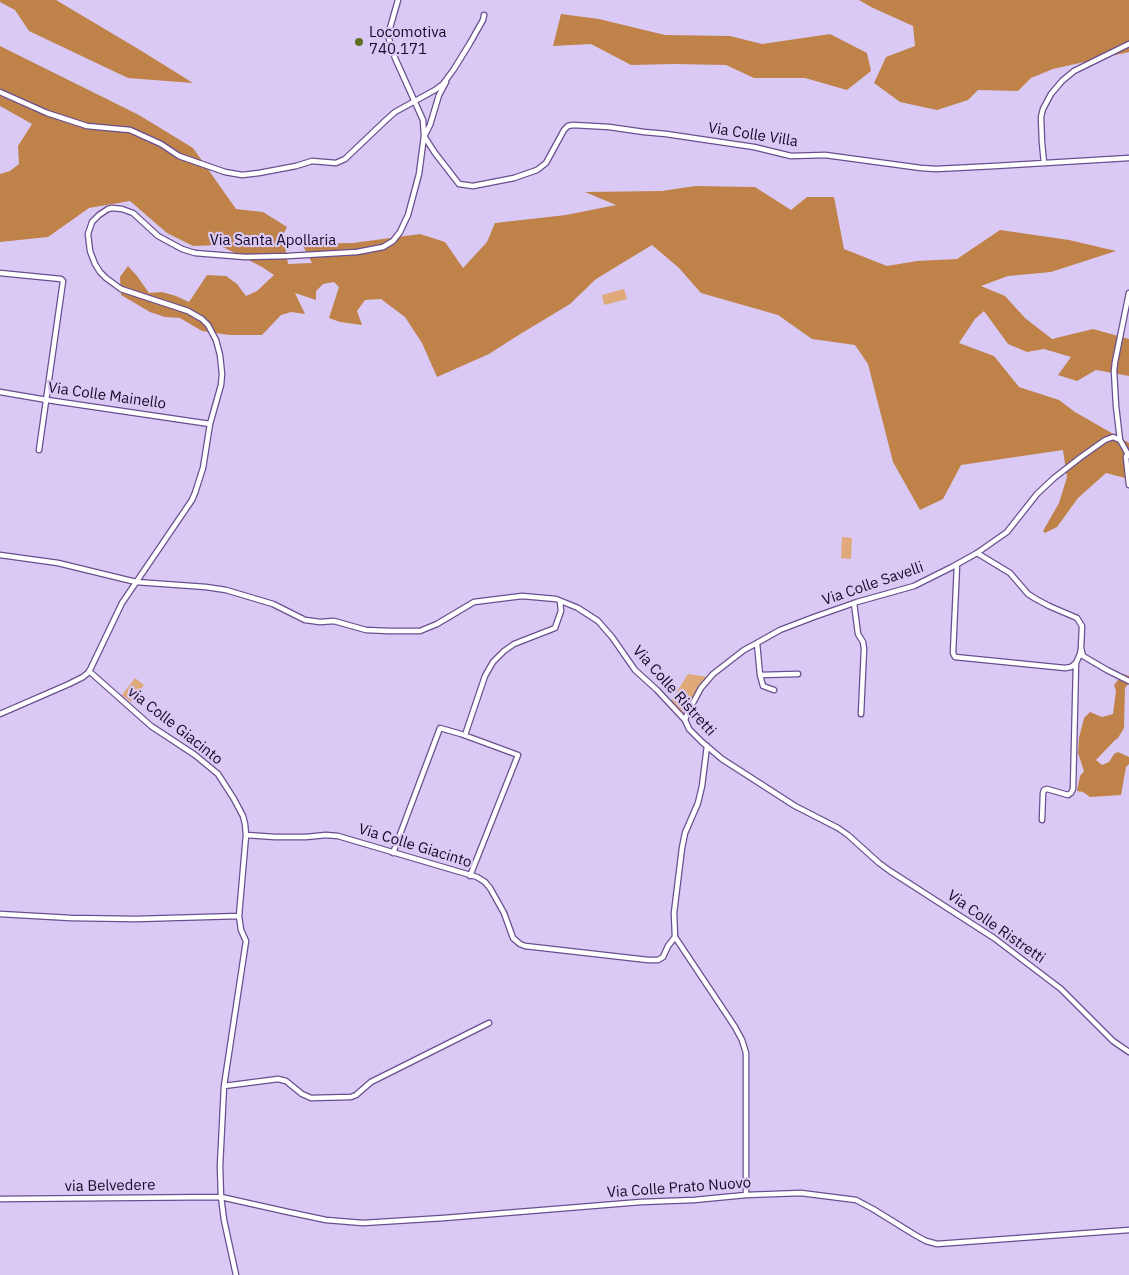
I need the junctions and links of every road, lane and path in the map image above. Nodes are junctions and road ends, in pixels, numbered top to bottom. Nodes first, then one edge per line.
1 (398, 0) edge
2 (484, 15) dead end
3 (1129, 44) edge
4 (454, 69) junction
5 (0, 92) edge
6 (414, 102) junction
7 (424, 136) junction
8 (1129, 158) edge
9 (1044, 163) junction
10 (0, 273) edge
11 (1129, 293) edge
12 (0, 392) edge
13 (47, 400) junction
14 (210, 424) junction
15 (1120, 440) junction
16 (39, 450) dead end
17 (1128, 455) edge
18 (1129, 485) edge
19 (977, 553) junction
20 (0, 555) edge
21 (957, 565) junction
22 (136, 582) junction
23 (560, 601) junction
24 (854, 603) junction
25 (757, 643) junction
26 (1081, 648) junction
27 (1076, 663) junction
28 (89, 671) junction
29 (798, 674) dead end
30 (760, 675) junction
31 (1129, 681) edge
32 (774, 690) dead end
33 (0, 714) edge
34 (862, 714) dead end
35 (685, 720) junction
36 (464, 735) junction
37 (707, 746) junction
38 (1042, 820) dead end
39 (246, 835) junction
40 (393, 853) junction
41 (470, 876) junction
42 (0, 914) edge
43 (239, 916) junction
44 (675, 937) junction
45 (489, 1023) dead end
46 (1129, 1052) edge
47 (224, 1086) junction
48 (746, 1194) junction
49 (221, 1197) junction
50 (0, 1199) edge
51 (1129, 1230) edge
52 (236, 1275) edge

1 - 6 street, Via Santa Apollaria
2 - 4 street
3 - 9 street
4 - 6 street
4 - 7 street
5 - 6 street
6 - 7 street, Via Santa Apollaria
7 - 9 street, Via Colle Villa
7 - 14 street, Via Santa Apollaria
8 - 9 street, Via Colle Villa
10 - 13 street
11 - 15 street
12 - 13 street, Via Colle Mainello
13 - 14 street, Via Colle Mainello
13 - 16 street
14 - 22 street, Via Santa Apollaria
15 - 17 street
15 - 19 street, Via Colle Savelli
17 - 18 street
19 - 21 street, Via Colle Savelli
19 - 26 street
20 - 22 street, Via Colle Ristretti
21 - 24 street, Via Colle Savelli
21 - 27 street
22 - 23 street, Via Colle Ristretti
22 - 28 street, Via Santa Apollaria
23 - 35 street, Via Colle Ristretti
23 - 36 street
24 - 25 street, Via Colle Savelli
24 - 34 street
25 - 30 street
25 - 35 street, Via Colle Savelli
26 - 27 street
26 - 31 street
27 - 38 street
28 - 33 street
28 - 39 street, via Colle Giacinto
29 - 30 street
30 - 32 street
35 - 37 street, Via Colle Ristretti
36 - 40 street
36 - 41 street
37 - 44 street
37 - 46 street, Via Colle Ristretti
39 - 40 street, Via Colle Giacinto
39 - 43 street, via Colle Giacinto
40 - 41 street, Via Colle Giacinto
41 - 44 street, Via Colle Giacinto
42 - 43 street
43 - 47 street
44 - 48 street
45 - 47 street
47 - 49 street
48 - 49 street, Via Colle Prato Nuovo
48 - 51 street, Via Colle Prato Nuovo
49 - 50 street, via Belvedere
49 - 52 street

